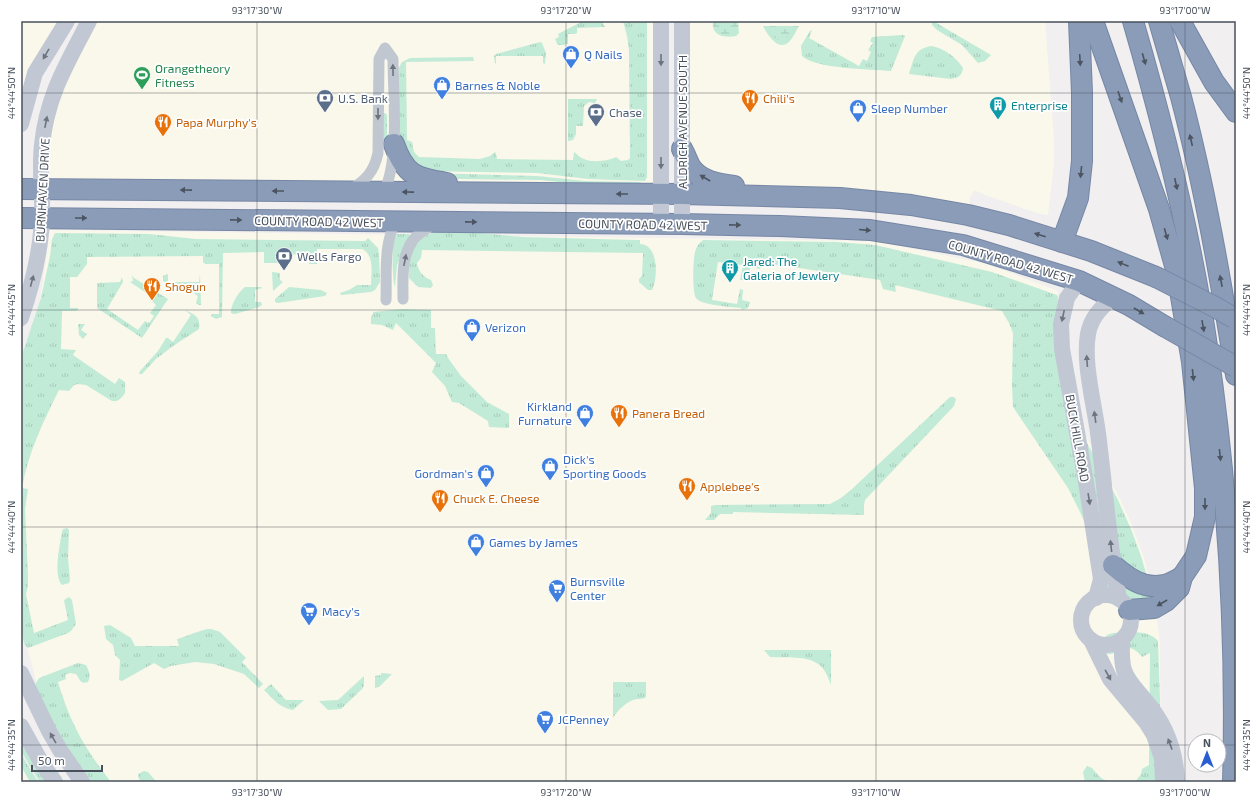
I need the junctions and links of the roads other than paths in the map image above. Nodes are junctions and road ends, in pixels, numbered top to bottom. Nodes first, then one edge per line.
1 (67, 21) edge
2 (89, 21) edge
3 (661, 21) edge
4 (682, 21) edge
5 (1079, 21) edge
6 (1093, 21) edge
7 (1133, 21) edge
8 (1159, 21) edge
9 (1180, 21) edge
10 (1197, 54) junction
11 (1236, 100) edge
12 (1236, 112) edge
13 (21, 124) edge
14 (394, 144) junction
15 (682, 148) junction
16 (21, 189) edge
17 (41, 189) junction
18 (348, 191) junction
19 (384, 192) junction
20 (518, 193) junction
21 (661, 194) junction
22 (682, 194) junction
23 (840, 198) junction
24 (21, 218) edge
25 (42, 218) junction
26 (271, 220) junction
27 (396, 221) junction
28 (436, 222) junction
29 (661, 224) junction
30 (682, 224) junction
31 (1062, 242) junction
32 (1091, 251) junction
33 (1079, 281) junction
34 (1113, 297) junction
35 (403, 299) dead end
36 (386, 300) dead end
37 (21, 318) edge
38 (1236, 320) edge
39 (1234, 367) edge
40 (1113, 565) junction
41 (1182, 577) junction
42 (1096, 598) junction
43 (1124, 605) junction
44 (1091, 640) junction
45 (1122, 640) junction
46 (21, 673) edge
47 (21, 726) edge
48 (55, 782) edge
49 (82, 782) edge
50 (1163, 782) edge
51 (1177, 782) edge
52 (1234, 782) edge

1 -> 13 street
17 -> 2 street, BURNHAVEN DRIVE
3 -> 21 street, ALDRICH AVENUE SOUTH
4 - 15 street, ALDRICH AVENUE SOUTH
5 -> 31 highway
6 -> 41 highway
7 -> 52 highway
39 -> 8 highway
9 - 10 highway
10 - 11 highway
10 - 12 highway
14 -> 18 street
14 - 19 street
14 - 20 highway
15 - 22 street, ALDRICH AVENUE SOUTH
23 -> 15 highway
16 - 17 highway
18 -> 17 highway
17 - 25 street, BURNHAVEN DRIVE
18 - 19 highway
20 -> 19 highway
19 - 26 highway
21 -> 20 highway
20 - 27 highway
21 - 22 highway
21 - 29 street, ALDRICH AVENUE SOUTH
22 - 23 highway
22 - 30 street, ALDRICH AVENUE SOUTH
31 -> 23 highway
24 - 25 highway, COUNTY ROAD 42 WEST
25 -> 26 highway, COUNTY ROAD 42 WEST
37 -> 25 street, BURNHAVEN DRIVE
26 - 27 highway, COUNTY ROAD 42 WEST
27 - 28 highway, COUNTY ROAD 42 WEST
27 - 36 street
28 -> 29 highway, COUNTY ROAD 42 WEST
35 -> 28 street
29 - 30 highway, COUNTY ROAD 42 WEST
30 -> 33 highway, COUNTY ROAD 42 WEST
31 - 32 highway
32 - 33 highway
38 -> 32 highway, bridge
33 - 34 highway, COUNTY ROAD 42 WEST
33 -> 42 street, BUCK HILL ROAD
34 -> 39 highway, COUNTY ROAD 42 WEST, bridge
40 -> 34 street, BUCK HILL ROAD
40 - 41 highway
40 - 43 street, BUCK HILL ROAD
41 -> 43 highway
42 - 43 street
42 - 44 street
43 - 45 street
44 - 45 street
44 -> 50 street
51 -> 45 street
49 -> 46 street
47 - 48 street

